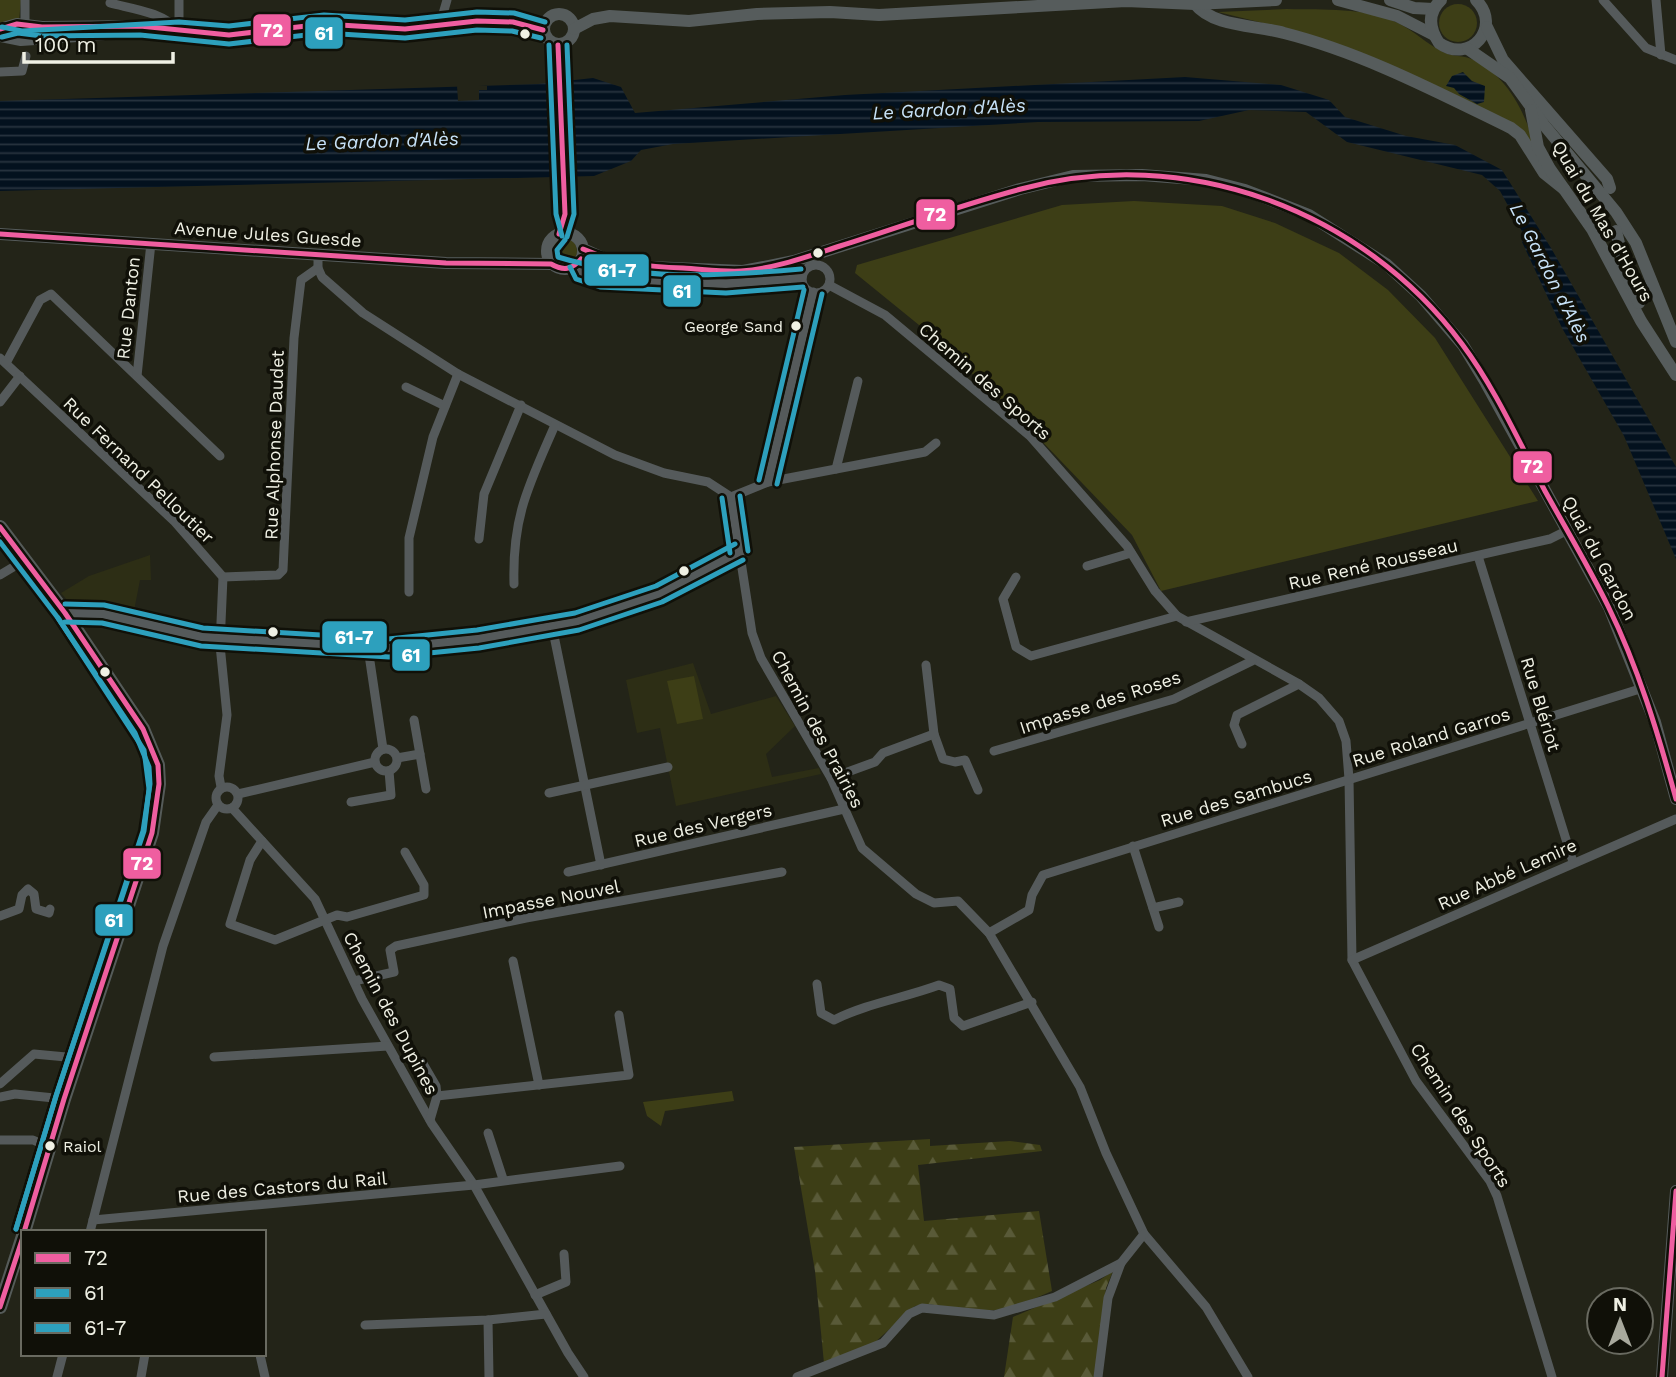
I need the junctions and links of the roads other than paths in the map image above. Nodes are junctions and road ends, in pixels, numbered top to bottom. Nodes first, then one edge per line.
1 (25, 0) edge
2 (179, 0) edge
3 (447, 0) edge
4 (558, 0) edge
5 (1126, 0) edge
6 (1272, 0) edge
7 (1338, 0) edge
8 (1390, 0) edge
9 (1476, 0) edge
10 (1603, 0) edge
11 (1656, 0) edge
12 (110, 2) dead end
13 (1190, 2) edge
14 (948, 5) edge
15 (1437, 5) edge
16 (559, 14) junction
17 (440, 24) junction
18 (1487, 27) junction
19 (0, 29) edge
20 (27, 29) junction
21 (574, 29) junction
22 (543, 30) junction
23 (179, 31) junction
24 (0, 36) edge
25 (1434, 36) junction
26 (558, 44) junction
27 (1468, 49) junction
28 (1661, 55) junction
29 (26, 56) dead end
30 (1503, 60) junction
31 (1676, 60) edge
32 (0, 72) edge
33 (1510, 78) junction
34 (1530, 106) junction
35 (1610, 188) dead end
36 (1564, 189) junction
37 (1616, 231) dead end
38 (0, 234) edge
39 (564, 234) junction
40 (151, 243) junction
41 (549, 258) junction
42 (318, 262) junction
43 (578, 263) junction
44 (802, 278) junction
45 (828, 285) junction
46 (813, 292) junction
47 (1676, 342) edge
48 (1660, 348) junction
49 (3, 360) edge
50 (458, 374) junction
51 (1676, 375) edge
52 (20, 376) junction
53 (137, 376) junction
54 (858, 381) dead end
55 (406, 387) dead end
56 (0, 402) edge
57 (521, 405) junction
58 (445, 406) junction
59 (555, 425) junction
60 (936, 443) dead end
61 (220, 456) dead end
62 (836, 469) junction
63 (768, 482) junction
64 (731, 497) junction
65 (0, 527) edge
66 (1566, 531) junction
67 (479, 539) dead end
68 (739, 552) junction
69 (1131, 553) junction
70 (1478, 556) junction
71 (25, 560) junction
72 (1087, 566) dead end
73 (0, 575) edge
74 (223, 577) junction
75 (1016, 577) dead end
76 (514, 584) dead end
77 (409, 592) dead end
78 (65, 613) junction
79 (1182, 619) junction
80 (552, 626) junction
81 (223, 638) junction
82 (368, 648) junction
83 (1252, 661) junction
84 (926, 665) dead end
85 (1298, 684) junction
86 (1643, 688) junction
87 (414, 720) dead end
88 (1530, 723) junction
89 (934, 734) junction
90 (1242, 744) dead end
91 (383, 749) junction
92 (994, 751) dead end
93 (420, 754) junction
94 (397, 758) junction
95 (375, 762) junction
96 (668, 767) dead end
97 (388, 771) junction
98 (831, 778) junction
99 (1349, 779) junction
100 (585, 786) junction
101 (222, 787) junction
102 (426, 789) dead end
103 (978, 790) dead end
104 (549, 793) dead end
105 (238, 794) junction
106 (1676, 799) edge
107 (216, 802) junction
108 (351, 802) dead end
109 (232, 808) junction
110 (844, 809) junction
111 (1676, 819) edge
112 (262, 841) junction
113 (1133, 846) junction
114 (405, 852) dead end
115 (1573, 862) junction
116 (601, 864) junction
117 (568, 872) dead end
118 (782, 872) dead end
119 (1179, 902) dead end
120 (1153, 908) junction
121 (50, 909) dead end
122 (0, 916) edge
123 (325, 919) junction
124 (1159, 927) dead end
125 (989, 933) junction
126 (1352, 960) junction
127 (513, 961) dead end
128 (354, 981) junction
129 (817, 984) dead end
130 (1032, 1002) junction
131 (619, 1015) dead end
132 (388, 1046) junction
133 (214, 1057) dead end
134 (77, 1058) junction
135 (422, 1062) dead end
136 (0, 1084) edge
137 (539, 1085) junction
138 (437, 1096) junction
139 (0, 1097) edge
140 (64, 1099) junction
141 (430, 1120) junction
142 (488, 1133) dead end
143 (0, 1140) edge
144 (49, 1147) junction
145 (620, 1166) dead end
146 (503, 1179) junction
147 (474, 1185) junction
148 (1676, 1191) edge
149 (93, 1220) junction
150 (24, 1230) edge
151 (90, 1230) edge
152 (1144, 1234) junction
153 (21, 1240) edge
154 (564, 1254) dead end
155 (1121, 1263) junction
156 (3, 1289) edge
157 (535, 1294) junction
158 (0, 1307) edge
159 (546, 1314) junction
160 (488, 1320) junction
161 (365, 1325) dead end
162 (62, 1356) edge
163 (145, 1356) edge
164 (260, 1356) edge
165 (57, 1377) edge
166 (141, 1377) edge
167 (265, 1377) edge
168 (489, 1377) edge
169 (584, 1377) edge
170 (797, 1377) edge
171 (1098, 1377) edge
172 (1248, 1377) edge
173 (1552, 1377) edge
174 (1662, 1377) edge

1 - 20 street
2 - 23 street
3 - 17 street
4 - 16 main road
5 - 13 main road
5 - 14 main road
6 - 13 main road
7 - 25 main road
8 - 15 main road
9 - 18 main road, Quai du Mas d'Hours
10 - 28 street
11 - 28 street
12 - 23 street
13 - 36 main road
14 - 21 main road
15 - 25 main road
16 - 21 main road
16 - 22 main road
17 - 22 main road
17 - 23 main road
18 - 27 main road
18 - 30 main road, Quai du Mas d'Hours
19 - 20 main road
20 - 23 main road
20 - 24 main road
21 - 26 main road
22 - 26 main road
25 - 27 main road
26 - 39 main road
27 - 33 main road
28 - 31 street
29 - 32 street
30 - 33 main road
30 - 35 main road, Quai du Mas d'Hours
33 - 34 main road
34 - 36 main road, Quai du Mas d'Hours
34 - 47 main road
36 - 48 main road, Quai du Mas d'Hours
37 - 48 main road, Quai du Mas d'Hours
38 - 40 main road, Avenue Jules Guesde
39 - 41 main road
39 - 43 main road
40 - 42 main road, Avenue Jules Guesde
40 - 53 street, Rue Danton
41 - 42 main road, Avenue Jules Guesde
41 - 43 main road, Avenue Jules Guesde
42 - 50 street
42 - 74 street, Rue Alphonse Daudet
43 - 44 street
43 - 66 main road, Quai du Gardon
44 - 45 street
44 - 46 street
45 - 46 street
45 - 69 street, Chemin des Sports
46 - 63 street
48 - 51 main road, Quai du Mas d'Hours
49 - 52 street, Rue Fernand Pelloutier
49 - 53 street, Rue Danton
50 - 57 street
50 - 58 street
52 - 56 street
52 - 74 street, Rue Fernand Pelloutier
53 - 61 street, Rue Danton
54 - 62 street
55 - 58 street
57 - 59 street
57 - 67 street
58 - 77 street
59 - 64 street
59 - 76 street
60 - 62 street
62 - 63 street
63 - 64 street
64 - 68 street, Chemin des Prairies
65 - 71 main road
66 - 70 street, Rue René Rousseau
66 - 86 main road, Quai du Gardon
68 - 80 street
68 - 98 street, Chemin des Prairies
69 - 72 street
69 - 79 street, Chemin des Sports
70 - 79 street, Rue René Rousseau
70 - 88 street, Rue Blériot
71 - 73 street
71 - 78 main road
74 - 81 street
75 - 79 street, Rue René Rousseau
78 - 81 street
78 - 134 main road
79 - 83 street, Chemin des Sports
80 - 82 street
80 - 100 street
81 - 82 street
81 - 101 street
82 - 91 street
83 - 85 street, Chemin des Sports
83 - 92 street, Impasse des Roses
84 - 89 street
85 - 90 street
85 - 99 street, Chemin des Sports
86 - 88 street, Rue Roland Garros
86 - 106 main road, Quai du Gardon
87 - 93 street
88 - 99 street, Rue Roland Garros
88 - 115 street, Rue Blériot
89 - 98 street
89 - 103 street
91 - 94 street
91 - 95 street
93 - 94 street
93 - 102 street
94 - 97 street
95 - 97 street
95 - 105 street
96 - 100 street
97 - 108 street
98 - 110 street, Chemin des Prairies
99 - 113 street, Rue des Sambucs
99 - 126 street, Chemin des Sports
100 - 104 street
100 - 116 street
101 - 105 street
101 - 107 street
105 - 109 street
107 - 109 street
107 - 149 street
109 - 112 street, Chemin des Dupines
110 - 116 street, Rue des Vergers
110 - 125 street, Chemin des Prairies
111 - 115 street, Rue Abbé Lemire
112 - 123 street, Chemin des Dupines
112 - 123 street
113 - 120 street
113 - 125 street, Rue des Sambucs
114 - 123 street, Chemin des Dupines
115 - 126 street, Rue Abbé Lemire
116 - 117 street, Rue des Vergers
118 - 128 street, Impasse Nouvel
119 - 120 street
120 - 124 street
121 - 122 street
123 - 128 street, Chemin des Dupines
125 - 130 street, Chemin des Prairies
126 - 173 street, Chemin des Sports
127 - 137 street
128 - 132 street, Chemin des Dupines
129 - 130 street
130 - 152 street, Chemin des Prairies
131 - 137 street, Chemin des Dupines
132 - 133 street
132 - 141 street, Chemin des Dupines
134 - 136 street
134 - 140 main road
135 - 138 street, Chemin des Dupines
137 - 138 street, Chemin des Dupines
138 - 141 street, Chemin des Dupines
139 - 140 street
140 - 144 main road
141 - 147 street, Chemin des Dupines
142 - 146 street
143 - 144 street
144 - 150 main road
145 - 146 street
146 - 147 street
147 - 149 street, Rue des Castors du Rail
147 - 157 street, Chemin des Dupines
148 - 174 main road
149 - 151 street
152 - 155 street
152 - 172 street, Chemin des Prairies
153 - 156 main road
154 - 157 street
155 - 170 street
155 - 171 street
156 - 158 main road
157 - 159 street, Chemin des Dupines
159 - 160 street
159 - 169 street, Chemin des Dupines
160 - 161 street
160 - 168 street
162 - 165 street
163 - 166 street
164 - 167 street

